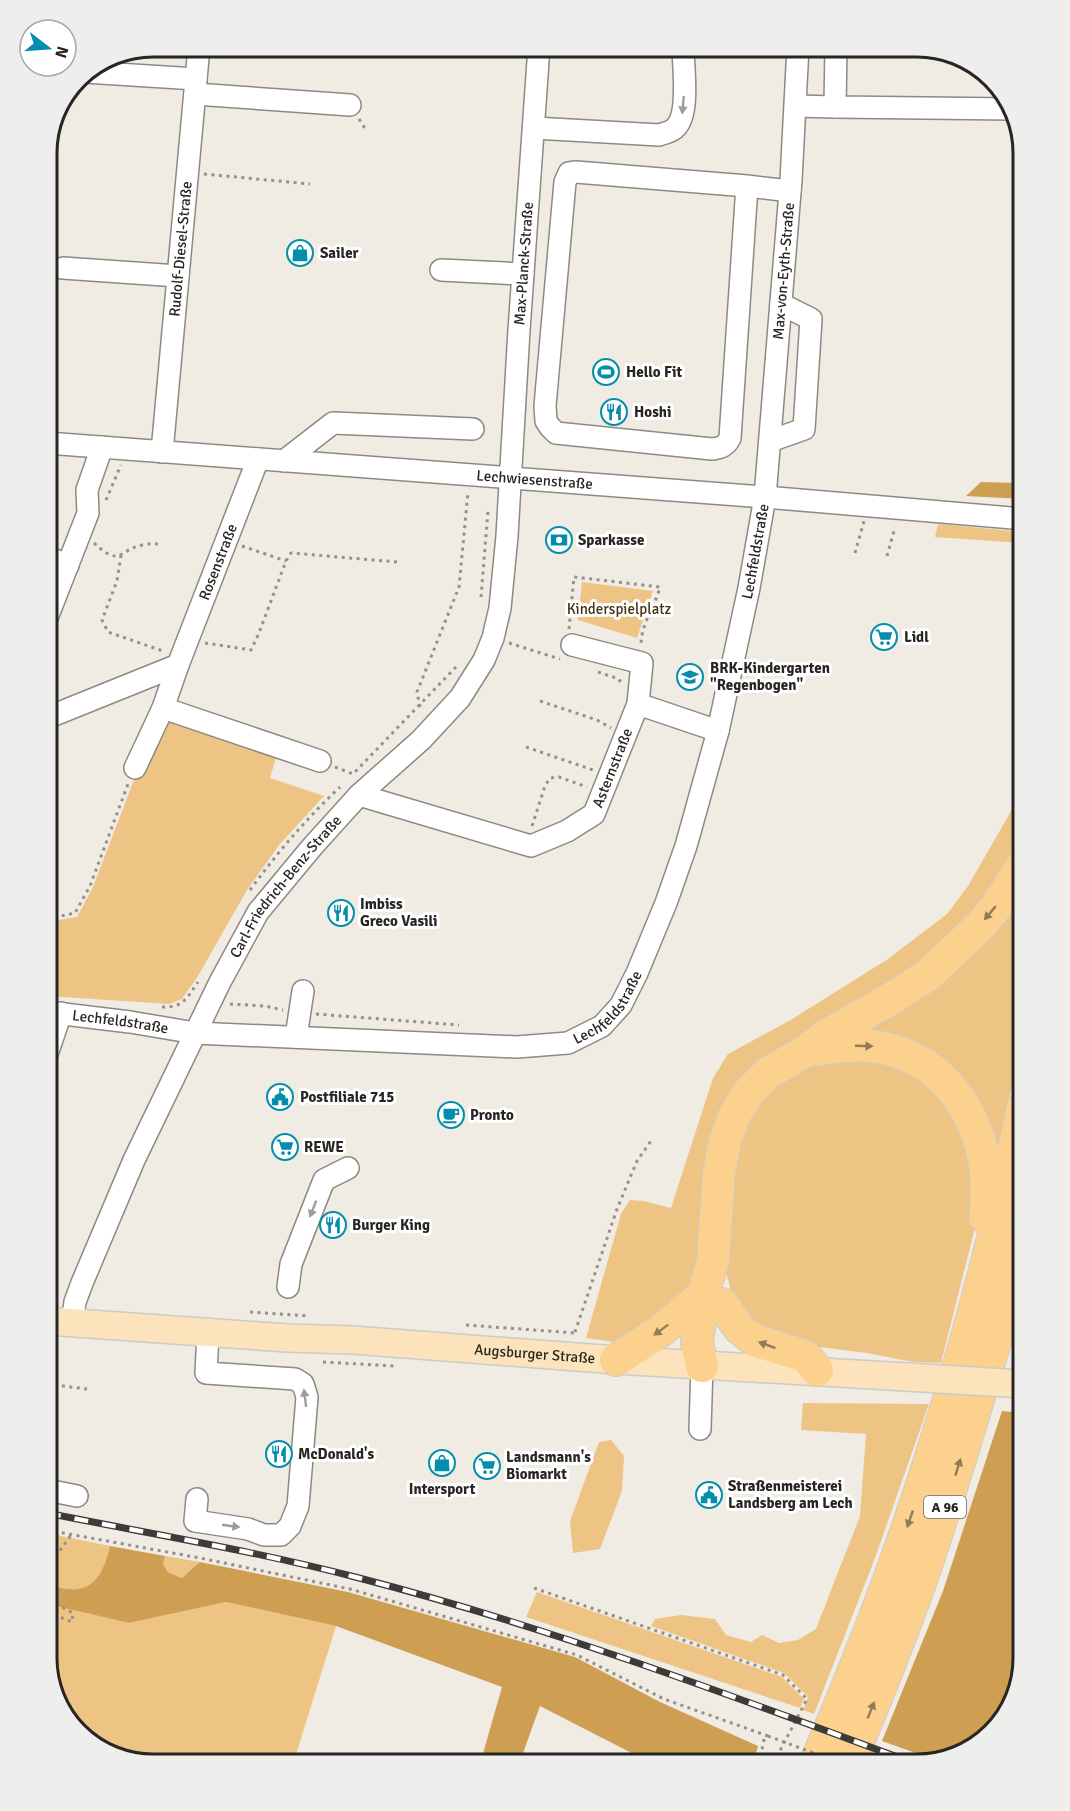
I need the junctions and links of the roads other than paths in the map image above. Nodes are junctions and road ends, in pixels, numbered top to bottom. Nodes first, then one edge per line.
1 (198, 57) edge
2 (538, 57) edge
3 (683, 57) edge
4 (798, 57) edge
5 (836, 57) edge
6 (100, 74) edge
7 (196, 86) junction
8 (350, 105) dead end
9 (796, 106) junction
10 (835, 106) junction
11 (1002, 109) edge
12 (534, 128) junction
13 (747, 186) junction
14 (790, 191) junction
15 (63, 268) dead end
16 (441, 270) dead end
17 (523, 274) junction
18 (178, 276) junction
19 (781, 304) junction
20 (519, 330) junction
21 (550, 334) junction
22 (472, 429) dead end
23 (57, 441) edge
24 (770, 441) junction
25 (102, 447) junction
26 (162, 452) junction
27 (258, 459) junction
28 (284, 461) junction
29 (511, 478) junction
30 (765, 497) junction
31 (1013, 518) edge
32 (57, 561) edge
33 (68, 565) junction
34 (57, 593) edge
35 (567, 648) road end
36 (182, 654) junction
37 (638, 704) junction
38 (164, 708) junction
39 (57, 715) edge
40 (718, 731) junction
41 (320, 761) road end
42 (135, 768) road end
43 (359, 795) junction
44 (1013, 881) edge
45 (303, 991) dead end
46 (57, 1013) edge
47 (195, 1033) junction
48 (296, 1037) junction
49 (806, 1051) junction
50 (1013, 1150) edge
51 (348, 1168) dead end
52 (1013, 1278) edge
53 (288, 1287) dead end
54 (712, 1300) junction
55 (59, 1322) edge
56 (970, 1323) junction
57 (208, 1333) junction
58 (616, 1360) junction
59 (702, 1366) junction
60 (817, 1370) junction
61 (1013, 1383) edge
62 (700, 1429) dead end
63 (57, 1492) edge
64 (77, 1496) dead end
65 (197, 1499) dead end
66 (819, 1754) edge
67 (853, 1754) edge

1 - 7 street, Rudolf-Diesel-Straße
2 - 12 street, Max-Planck-Straße
3 -> 12 street
4 - 9 street, Max-von-Eyth-Straße
5 - 10 street
6 - 7 street
7 - 8 street
7 - 18 street, Rudolf-Diesel-Straße
9 - 10 street
9 - 14 street, Max-von-Eyth-Straße
10 - 11 street
12 - 17 street, Max-Planck-Straße
13 - 14 street
13 - 21 street
13 - 21 street
14 - 19 street, Max-von-Eyth-Straße
15 - 18 street
16 - 17 street
17 - 20 street, Max-Planck-Straße
18 - 26 street, Rudolf-Diesel-Straße
19 - 24 street, Max-von-Eyth-Straße
19 - 24 street
20 - 21 street
20 - 29 street, Max-Planck-Straße
22 - 28 street
23 - 25 street, Lechwiesenstraße
24 - 30 street, Max-von-Eyth-Straße
25 - 26 street, Lechwiesenstraße
25 - 33 street
26 - 27 street, Lechwiesenstraße
27 - 28 street, Lechwiesenstraße
27 - 36 street, Rosenstraße
28 - 29 street, Lechwiesenstraße
29 - 30 street, Lechwiesenstraße
29 - 43 street, Carl-Friedrich-Benz-Straße
30 - 31 street, Lechwiesenstraße
30 - 40 street, Lechfeldstraße
32 - 33 street
33 - 34 street
35 - 37 street, Asternstraße
36 - 38 street, Rosenstraße
36 - 39 street
37 - 40 street
37 - 43 street, Asternstraße
38 - 41 street
38 - 42 street, Rosenstraße
40 - 48 street, Lechfeldstraße
43 - 47 street, Carl-Friedrich-Benz-Straße
44 -> 49 highway
45 - 48 street
46 - 47 street, Lechfeldstraße
47 - 48 street, Lechfeldstraße
47 - 55 street, Carl-Friedrich-Benz-Straße
49 - 54 highway
49 -> 56 highway
50 - 56 highway, A 96
51 -> 53 street
67 -> 52 highway, A 96
54 -> 58 highway
54 - 59 highway
60 -> 54 highway
55 - 57 main road, Augsburger Straße
56 -> 66 highway, A 96
57 - 58 main road, Augsburger Straße
65 -> 57 street
58 - 59 main road, Augsburger Straße
59 - 60 main road, Augsburger Straße
59 - 62 street
60 - 61 main road, Augsburger Straße, bridge
63 - 64 street

